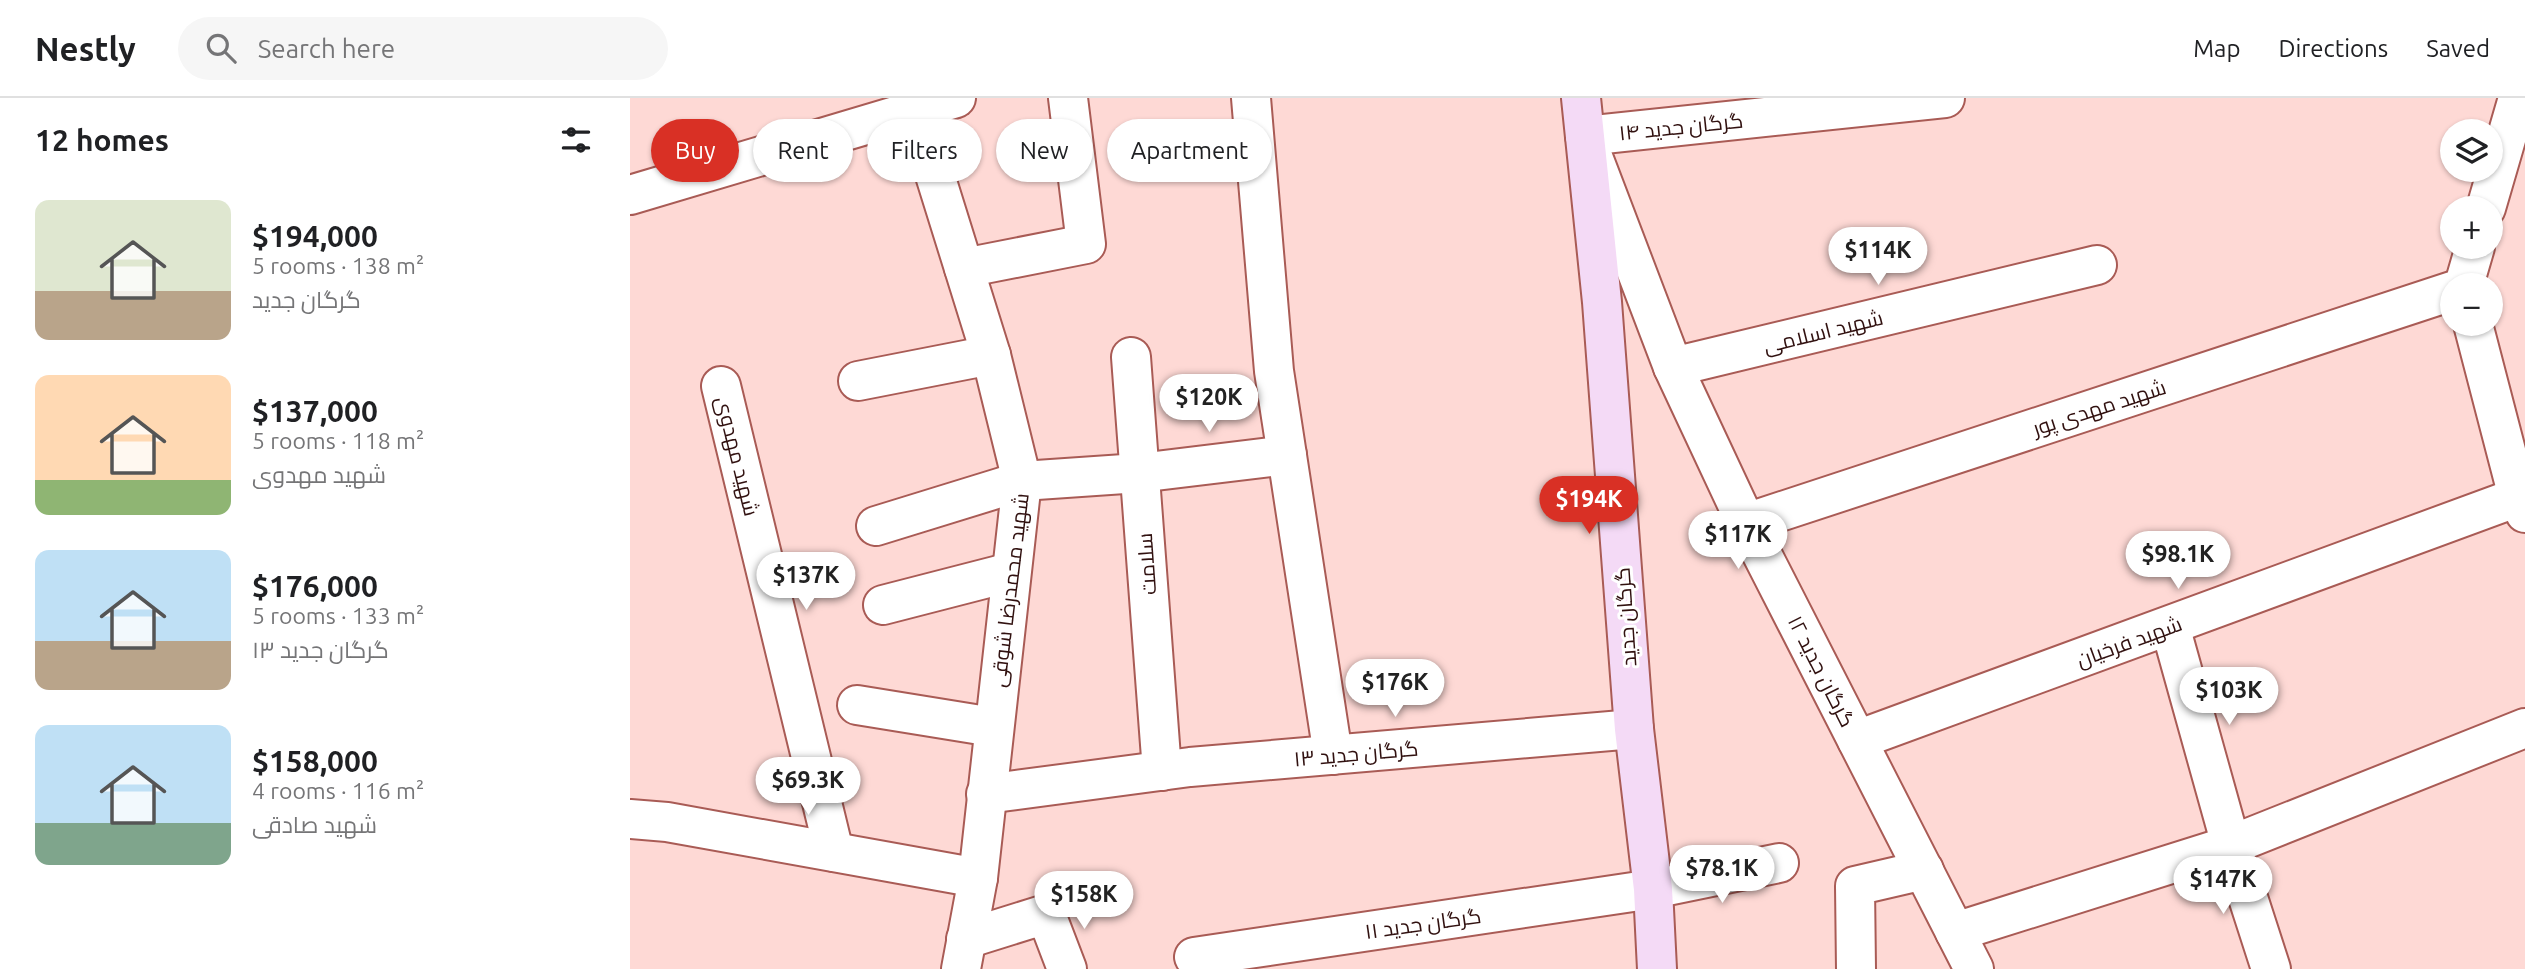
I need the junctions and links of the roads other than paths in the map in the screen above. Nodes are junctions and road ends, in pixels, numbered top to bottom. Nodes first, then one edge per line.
1 (956, 98) edge
2 (1068, 98) edge
3 (1251, 98) edge
4 (1581, 98) edge
5 (1945, 98) edge
6 (2518, 98) edge
7 (913, 104) edge
8 (1585, 136) junction
9 (630, 195) edge
10 (2489, 196) edge
11 (2097, 265) dead end
12 (964, 268) junction
13 (2440, 295) edge
14 (2476, 336) edge
15 (990, 355) junction
16 (1130, 357) dead end
17 (1672, 367) junction
18 (858, 381) dead end
19 (721, 386) dead end
20 (1287, 455) junction
21 (1139, 472) junction
22 (1022, 481) junction
23 (2522, 505) edge
24 (1746, 523) junction
25 (876, 526) dead end
26 (1011, 572) junction
27 (883, 606) dead end
28 (2170, 626) junction
29 (857, 705) dead end
30 (993, 727) junction
31 (2525, 728) edge
32 (1633, 729) junction
33 (1857, 740) junction
34 (1333, 755) junction
35 (1162, 771) junction
36 (986, 794) junction
37 (630, 820) edge
38 (2231, 845) junction
39 (834, 852) junction
40 (1779, 863) dead end
41 (1924, 870) junction
42 (978, 878) junction
43 (1653, 889) junction
44 (1955, 932) junction
45 (964, 954) edge
46 (1194, 957) dead end
47 (1067, 969) edge
48 (1657, 969) edge
49 (1856, 969) edge
50 (1974, 969) edge
51 (2271, 969) edge

1 - 7 street
2 - 12 street
3 - 20 street
4 - 8 main road, گرگان جدید
5 - 8 street, گرگان جدید ۱۴
6 - 10 street
7 - 9 street
7 - 12 street, شهید محمدرضا شوقی
8 - 17 street, گرگان جدید ۱۲
8 - 32 main road, گرگان جدید
11 - 17 street, شهید اسلامی
12 - 15 street, شهید محمدرضا شوقی
13 - 24 street, شهید مهدی پور
14 - 23 street
15 - 18 street
15 - 22 street, شهید محمدرضا شوقی
16 - 21 street, سلامت
17 - 24 street, گرگان جدید ۱۲
19 - 39 street, شهید مهدوی
20 - 21 street
20 - 34 street
21 - 22 street
21 - 35 street, سلامت
22 - 25 street
22 - 26 street, شهید محمدرضا شوقی
23 - 28 street, شهید فرخیان
24 - 33 street, گرگان جدید ۱۲
26 - 27 street
26 - 30 street, شهید محمدرضا شوقی
28 - 33 street, شهید فرخیان
28 - 38 street
29 - 30 street
30 - 36 street, شهید محمدرضا شوقی
31 - 38 street
32 - 34 street, گرگان جدید ۱۳
32 - 43 main road, گرگان جدید
33 - 41 street, گرگان جدید ۱۲
34 - 35 street, گرگان جدید ۱۳
35 - 36 street, گرگان جدید ۱۳
36 - 42 street, شهید محمدرضا شوقی
37 - 39 street
38 - 44 street
38 - 51 street
39 - 42 street
40 - 43 street, گرگان جدید ۱۱
41 - 44 street, گرگان جدید ۱۲
41 - 49 street
42 - 45 street, شهید محمدرضا شوقی
43 - 46 street, گرگان جدید ۱۱
43 - 48 main road, گرگان جدید
44 - 50 street, گرگان جدید ۱۲
45 - 47 street

